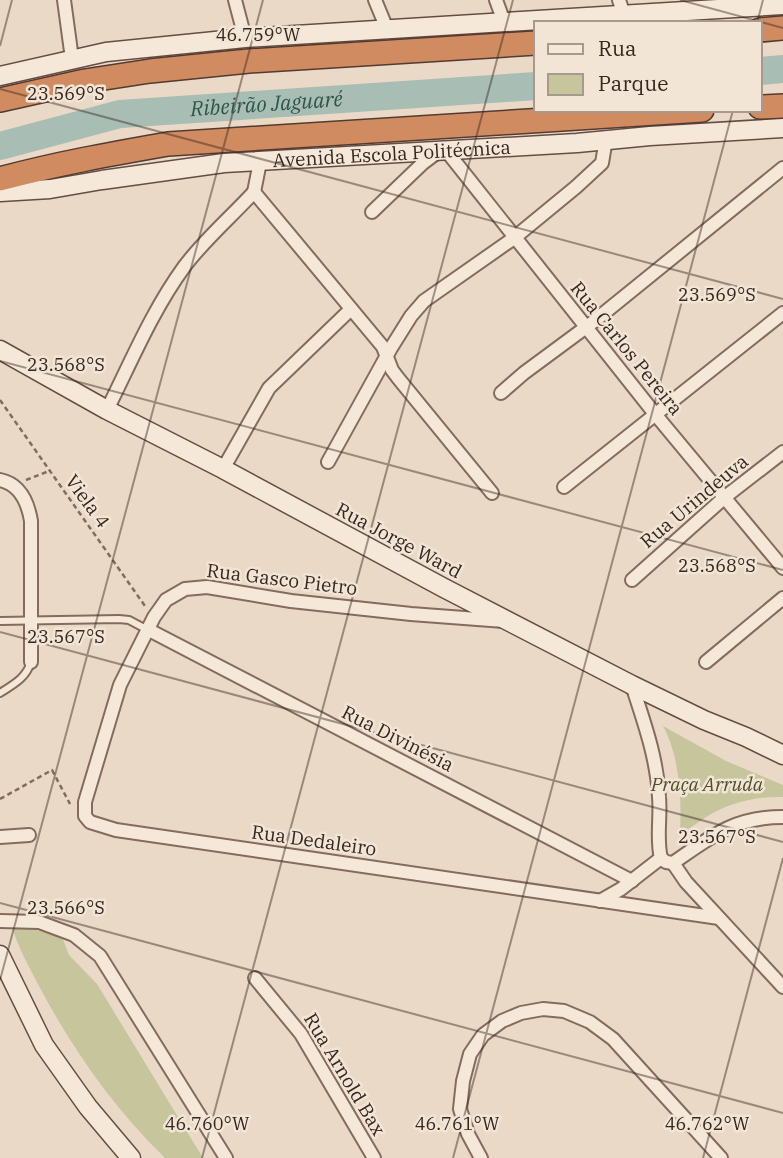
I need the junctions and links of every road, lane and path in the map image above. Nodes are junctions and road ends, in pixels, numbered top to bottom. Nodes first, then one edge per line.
1 (64, 0) edge
2 (234, 0) edge
3 (375, 0) edge
4 (496, 0) edge
5 (743, 4) edge
6 (783, 5) edge
7 (621, 7) edge
8 (504, 22) junction
9 (783, 28) edge
10 (387, 29) junction
11 (762, 30) edge
12 (246, 38) junction
13 (534, 43) edge
14 (72, 59) junction
15 (0, 76) edge
16 (0, 100) edge
17 (783, 106) edge
18 (762, 107) edge
19 (671, 112) edge
20 (783, 128) edge
21 (606, 139) junction
22 (443, 150) junction
23 (260, 162) junction
24 (783, 168) edge
25 (0, 179) edge
26 (0, 192) edge
27 (254, 192) junction
28 (372, 212) dead end
29 (514, 237) junction
30 (351, 309) junction
31 (783, 313) edge
32 (585, 327) junction
33 (0, 350) edge
34 (387, 356) junction
35 (501, 393) dead end
36 (0, 400) edge
37 (107, 410) junction
38 (654, 414) junction
39 (783, 452) edge
40 (328, 462) dead end
41 (223, 470) junction
42 (49, 471) junction
43 (6, 482) edge
44 (564, 486) dead end
45 (492, 493) dead end
46 (725, 496) junction
47 (783, 568) edge
48 (632, 580) dead end
49 (783, 598) edge
50 (0, 621) edge
51 (32, 621) junction
52 (510, 622) junction
53 (150, 623) junction
54 (31, 662) joint
55 (706, 662) dead end
56 (632, 685) junction
57 (0, 693) edge
58 (783, 755) edge
59 (0, 799) edge
60 (783, 817) edge
61 (90, 822) junction
62 (29, 835) dead end
63 (0, 836) edge
64 (667, 860) junction
65 (632, 881) junction
66 (600, 901) junction
67 (719, 918) junction
68 (0, 921) edge
69 (0, 955) edge
70 (255, 978) dead end
71 (783, 987) edge
72 (719, 1157) edge
73 (131, 1158) edge
74 (226, 1158) edge
75 (374, 1158) edge
76 (481, 1158) edge

1 - 14 street
2 - 12 street
3 - 10 street
4 - 8 street
5 - 6 main road
5 - 7 main road
7 - 8 main road
8 - 10 main road
9 - 11 highway
10 - 12 main road
12 - 14 main road
13 - 16 highway
14 - 15 main road
17 - 18 highway
19 - 25 highway, Avenida Escola Politécnica
20 - 21 main road, Avenida Escola Politécnica
21 - 22 main road, Avenida Escola Politécnica
21 - 29 street
22 - 23 main road, Avenida Escola Politécnica
22 - 28 street
22 - 29 street, Rua Carlos Pereira
23 - 26 main road, Avenida Escola Politécnica
23 - 27 street
24 - 32 street
27 - 30 street
27 - 37 street
29 - 32 street, Rua Carlos Pereira
29 - 34 street
30 - 34 street
30 - 41 street
31 - 38 street
32 - 35 street
32 - 38 street, Rua Carlos Pereira
33 - 37 main road, Rua Jorge Ward
34 - 40 street
34 - 45 street
36 - 42 path, Viela 4
37 - 41 main road, Rua Jorge Ward
38 - 44 street
38 - 46 street, Rua Carlos Pereira
39 - 46 street, Rua Urindeuva
41 - 52 main road, Rua Jorge Ward
42 - 43 path
42 - 53 path, Viela 4
43 - 51 street
46 - 47 street, Rua Carlos Pereira
46 - 48 street, Rua Urindeuva
49 - 55 street
50 - 51 lane
51 - 53 lane
51 - 54 street
52 - 53 street, Rua Gasco Pietro
52 - 56 main road, Rua Jorge Ward
53 - 61 street, Rua Gasco Pietro
53 - 65 street, Rua Divinésia
54 - 57 lane
56 - 58 main road, Rua Jorge Ward
56 - 64 street
59 - 61 path
60 - 64 street
61 - 66 street, Rua Dedaleiro
62 - 63 street
64 - 65 street
64 - 67 street
65 - 66 street
66 - 67 street, Rua Dedaleiro
67 - 71 street
68 - 74 street
69 - 73 main road
70 - 75 street, Rua Arnold Bax
72 - 76 street

